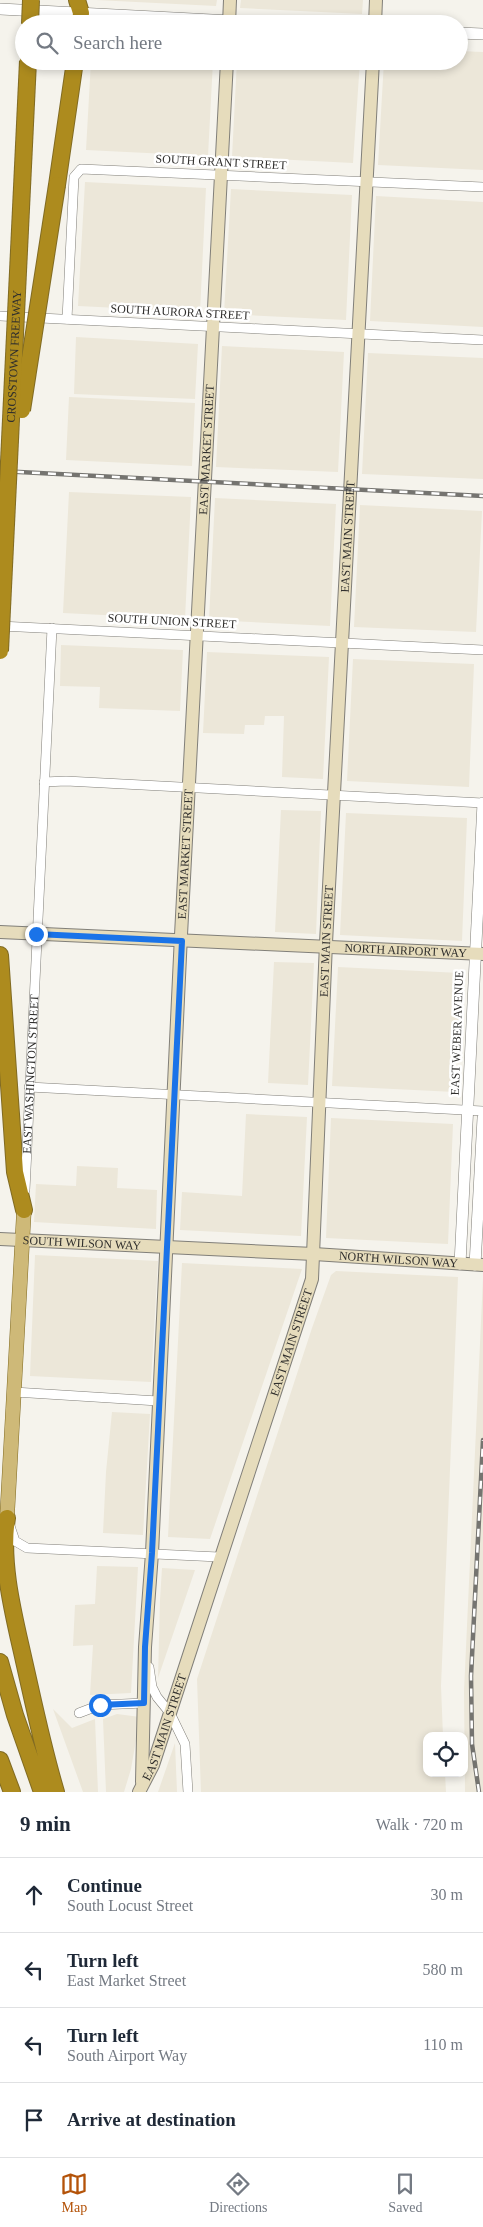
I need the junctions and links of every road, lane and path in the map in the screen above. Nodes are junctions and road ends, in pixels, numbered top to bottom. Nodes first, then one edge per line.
1 (31, 0) edge
2 (230, 0) edge
3 (376, 0) edge
4 (0, 9) edge
5 (80, 9) edge
6 (30, 15) edge
7 (149, 15) edge
8 (229, 15) edge
9 (375, 15) edge
10 (468, 33) edge
11 (483, 34) edge
12 (28, 70) edge
13 (74, 70) edge
14 (227, 70) edge
15 (372, 70) edge
16 (221, 174) junction
17 (366, 181) junction
18 (483, 187) edge
19 (0, 316) edge
20 (68, 319) junction
21 (213, 326) junction
22 (359, 334) junction
23 (483, 340) edge
24 (9, 486) junction
25 (0, 626) edge
26 (52, 628) junction
27 (198, 635) junction
28 (343, 642) junction
29 (483, 650) edge
30 (0, 651) edge
31 (44, 782) junction
32 (190, 788) junction
33 (336, 795) junction
34 (483, 803) edge
35 (0, 932) edge
36 (36, 934) junction
37 (182, 941) junction
38 (327, 948) junction
39 (479, 954) edge
40 (0, 956) edge
41 (29, 1087) junction
42 (174, 1094) junction
43 (320, 1102) junction
44 (468, 1110) junction
45 (483, 1111) edge
46 (483, 1118) edge
47 (24, 1210) junction
48 (0, 1239) edge
49 (22, 1240) junction
50 (166, 1247) junction
51 (314, 1254) junction
52 (460, 1264) junction
53 (479, 1265) edge
54 (14, 1392) junction
55 (158, 1401) junction
56 (7, 1518) junction
57 (152, 1553) junction
58 (219, 1557) junction
59 (145, 1647) junction
60 (0, 1662) edge
61 (144, 1703) junction
62 (80, 1713) dead end
63 (170, 1713) junction
64 (0, 1760) edge
65 (141, 1787) edge
66 (12, 1792) edge
67 (42, 1792) edge
68 (56, 1792) edge
69 (188, 1792) edge

1 - 6 highway, bridge
2 - 8 main road
3 - 9 main road
4 - 5 street
5 - 7 street
10 - 11 street
12 - 24 highway, CROSSTOWN FREEWAY, bridge
13 - 24 highway, bridge
14 - 16 main road, EAST MARKET STREET
15 - 17 main road, EAST MAIN STREET
16 - 17 street, SOUTH GRANT STREET
16 - 20 street, SOUTH GRANT STREET
16 - 21 main road, EAST MARKET STREET
17 - 18 street, SOUTH GRANT STREET
17 - 22 main road, EAST MAIN STREET
19 - 20 street, SOUTH AURORA STREET
20 - 21 street, SOUTH AURORA STREET
21 - 22 street, SOUTH AURORA STREET
21 - 27 main road, EAST MARKET STREET
22 - 23 street, SOUTH AURORA STREET
22 - 28 main road, EAST MAIN STREET
24 - 30 highway, CROSSTOWN FREEWAY, bridge
25 - 26 street, SOUTH UNION STREET
26 - 27 street, SOUTH UNION STREET
26 - 31 street, EAST WASHINGTON STREET
27 - 28 street, SOUTH UNION STREET
27 - 32 main road, EAST MARKET STREET
28 - 29 street, SOUTH UNION STREET
28 - 33 main road, EAST MAIN STREET
31 - 32 street
31 - 36 street, EAST WASHINGTON STREET
32 - 33 street
32 - 37 main road, EAST MARKET STREET
33 - 34 street
33 - 38 main road, EAST MAIN STREET
34 - 39 street, EAST WEBER AVENUE
35 - 36 main road, NORTH AIRPORT WAY
36 - 37 main road, NORTH AIRPORT WAY
36 - 41 street, EAST WASHINGTON STREET
37 - 38 main road, NORTH AIRPORT WAY
37 - 42 main road, EAST MARKET STREET
38 - 39 main road, NORTH AIRPORT WAY
38 - 43 main road, EAST MAIN STREET
39 - 44 street, EAST WEBER AVENUE
40 - 47 highway
41 - 42 street
41 - 47 street, EAST WASHINGTON STREET
42 - 43 street
42 - 50 main road, EAST MARKET STREET
43 - 44 street
43 - 51 main road, EAST MAIN STREET
44 - 45 street
44 - 52 street, EAST WEBER AVENUE
46 - 53 street
47 - 49 main road, EAST WASHINGTON STREET
48 - 49 main road, SOUTH WILSON WAY
49 - 50 main road, SOUTH WILSON WAY
49 - 54 main road, EAST WASHINGTON STREET
50 - 51 main road, SOUTH WILSON WAY
50 - 55 main road, EAST MARKET STREET
51 - 52 main road, NORTH WILSON WAY
51 - 58 main road, EAST MAIN STREET
52 - 53 main road, NORTH WILSON WAY
54 - 55 street
54 - 56 main road, EAST WASHINGTON STREET
55 - 57 main road, EAST MARKET STREET
56 - 57 street
56 - 68 highway
57 - 58 street
57 - 59 main road, EAST MARKET STREET
58 - 63 main road, EAST MAIN STREET
59 - 61 main road, EAST MARKET STREET
59 - 63 street, EAST MARKET STREET
60 - 67 highway
61 - 62 street
61 - 65 main road, EAST MARKET STREET
63 - 65 main road, EAST MAIN STREET
63 - 69 street, EAST MARKET STREET
64 - 66 highway

